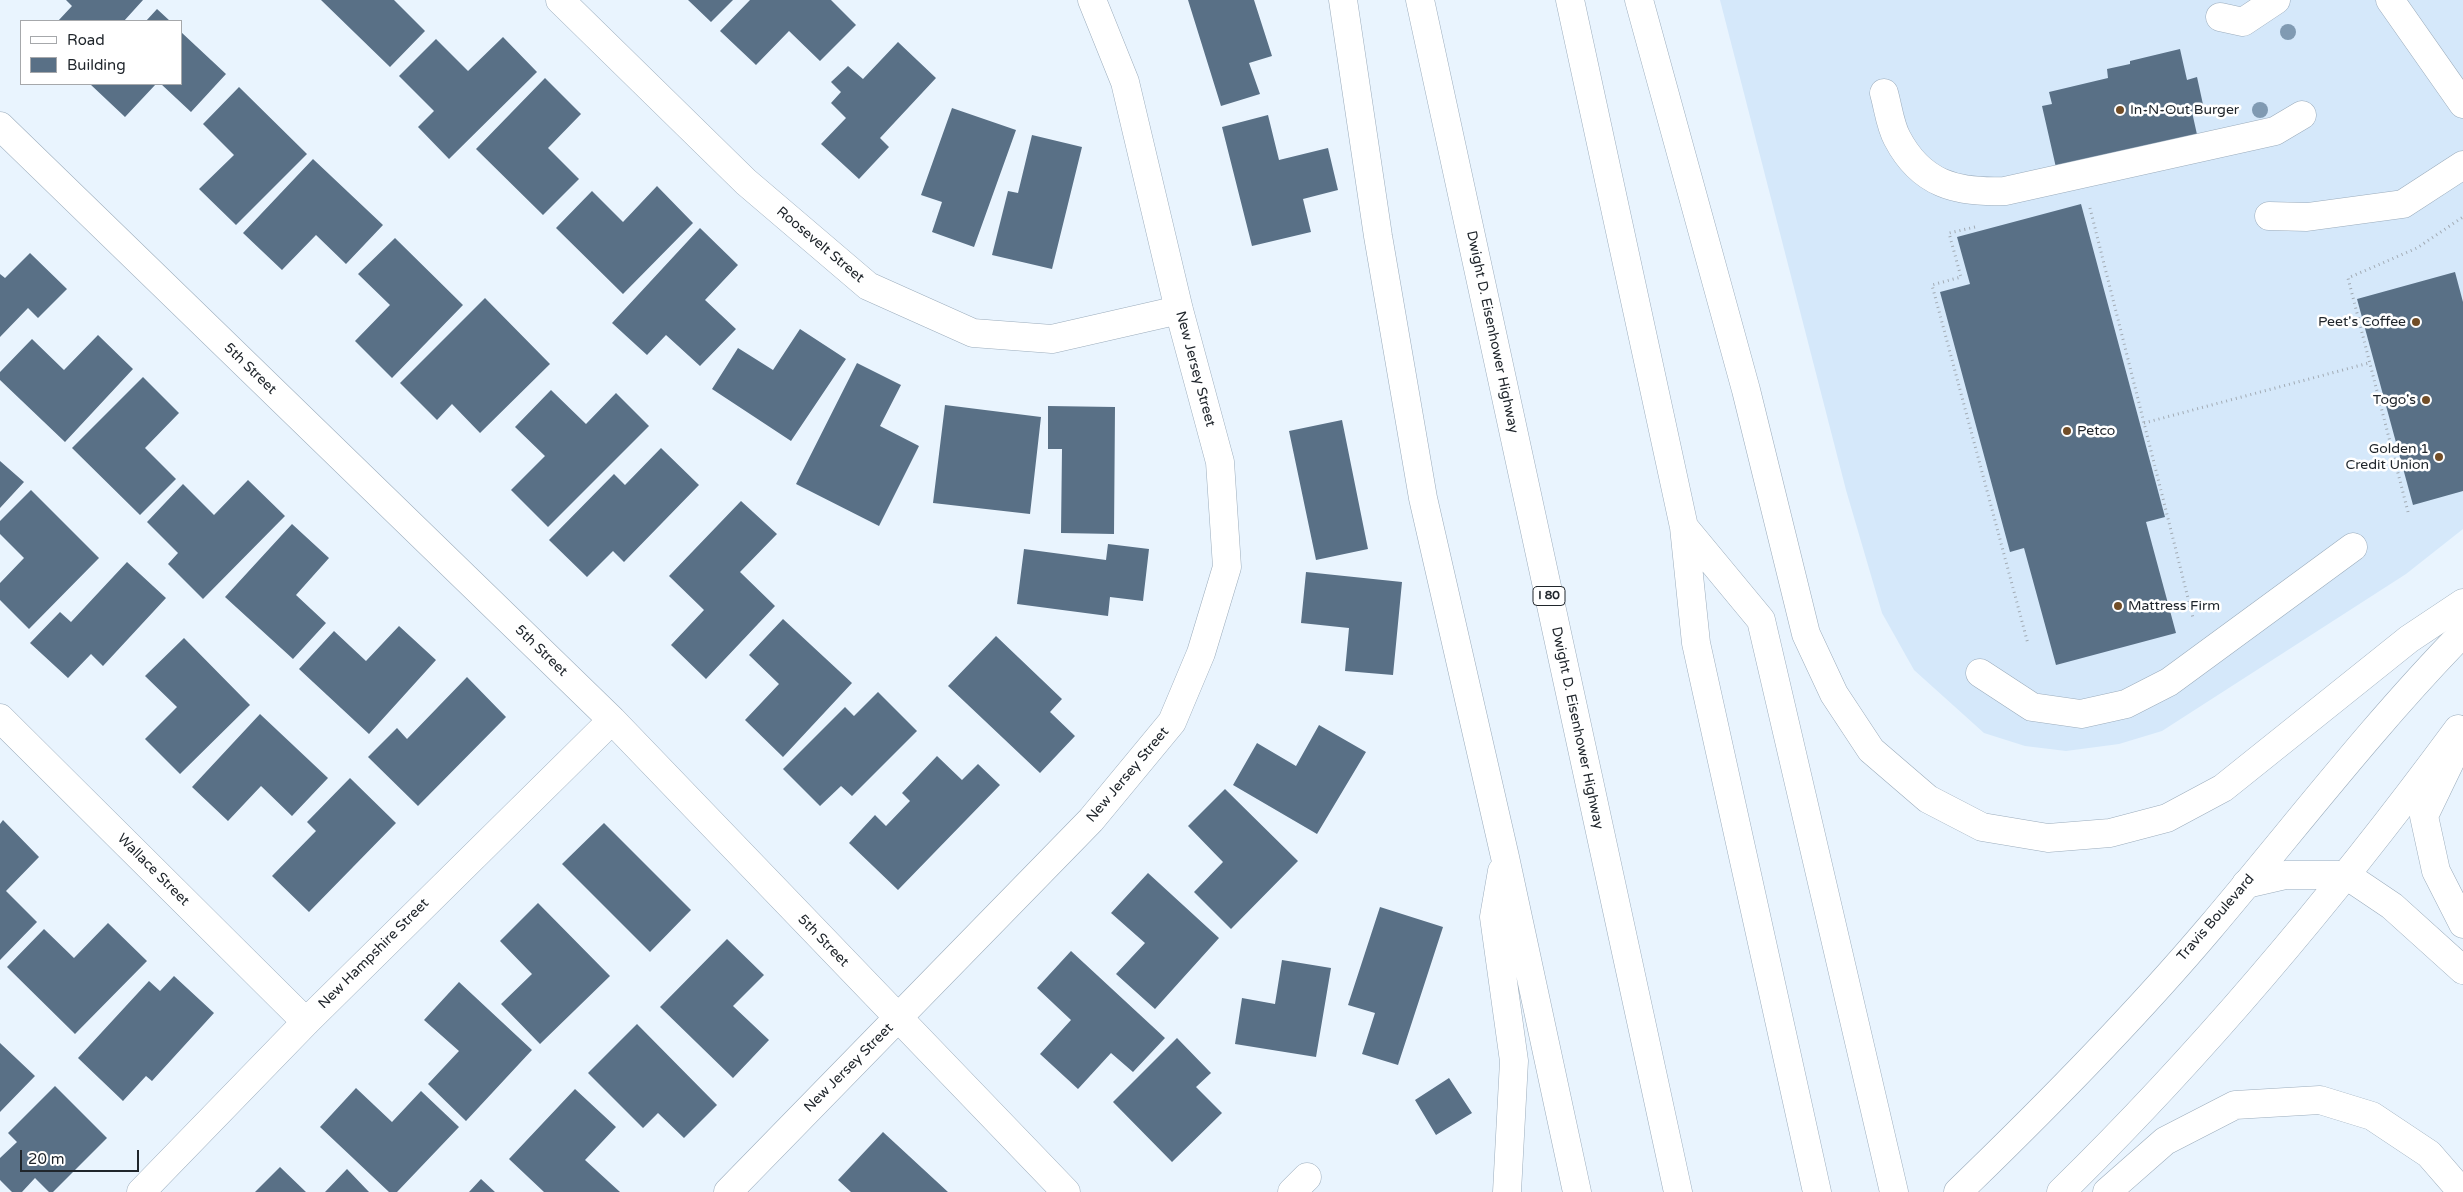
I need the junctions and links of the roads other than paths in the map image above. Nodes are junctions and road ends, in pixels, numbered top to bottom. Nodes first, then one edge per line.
1 (560, 0) edge
2 (1092, 0) edge
3 (1343, 0) edge
4 (1420, 0) edge
5 (1570, 0) edge
6 (1639, 0) edge
7 (2276, 0) edge
8 (2390, 0) edge
9 (2220, 17) dead end
10 (1884, 93) dead end
11 (2463, 104) edge
12 (2302, 115) dead end
13 (0, 126) edge
14 (2463, 165) edge
15 (2269, 216) dead end
16 (1179, 310) junction
17 (1684, 527) junction
18 (2353, 547) dead end
19 (2463, 603) edge
20 (2463, 633) edge
21 (1980, 673) dead end
22 (0, 718) edge
23 (612, 720) junction
24 (2463, 723) edge
25 (2463, 735) edge
26 (1505, 857) junction
27 (2346, 875) junction
28 (2246, 884) junction
29 (2463, 924) edge
30 (2463, 970) edge
31 (898, 1019) junction
32 (306, 1022) junction
33 (141, 1192) edge
34 (728, 1192) edge
35 (1066, 1192) edge
36 (1507, 1192) edge
37 (1577, 1192) edge
38 (1678, 1192) edge
39 (1817, 1192) edge
40 (1894, 1192) edge
41 (1958, 1192) edge
42 (2061, 1192) edge
43 (2107, 1192) edge
44 (2462, 1192) edge

1 - 16 main road, Roosevelt Street
2 - 16 main road, New Jersey Street
3 - 26 main road
4 - 38 main road, Dwight D. Eisenhower Highway / I 80
5 - 17 main road
6 - 19 main road
7 - 9 main road
8 - 11 main road
10 - 12 main road
13 - 23 main road, 5th Street
14 - 15 main road
16 - 31 main road, New Jersey Street
17 - 39 main road
17 - 40 main road
18 - 21 main road
20 - 28 main road, Travis Boulevard
22 - 32 main road, Wallace Street
23 - 31 main road, 5th Street
23 - 32 main road, New Hampshire Street
24 - 27 main road
25 - 29 main road
26 - 36 main road
26 - 37 main road
27 - 28 main road
27 - 30 main road
27 - 42 main road
28 - 41 main road, Travis Boulevard
31 - 34 main road, New Jersey Street
31 - 35 main road, 5th Street
32 - 33 main road, New Hampshire Street
43 - 44 main road

